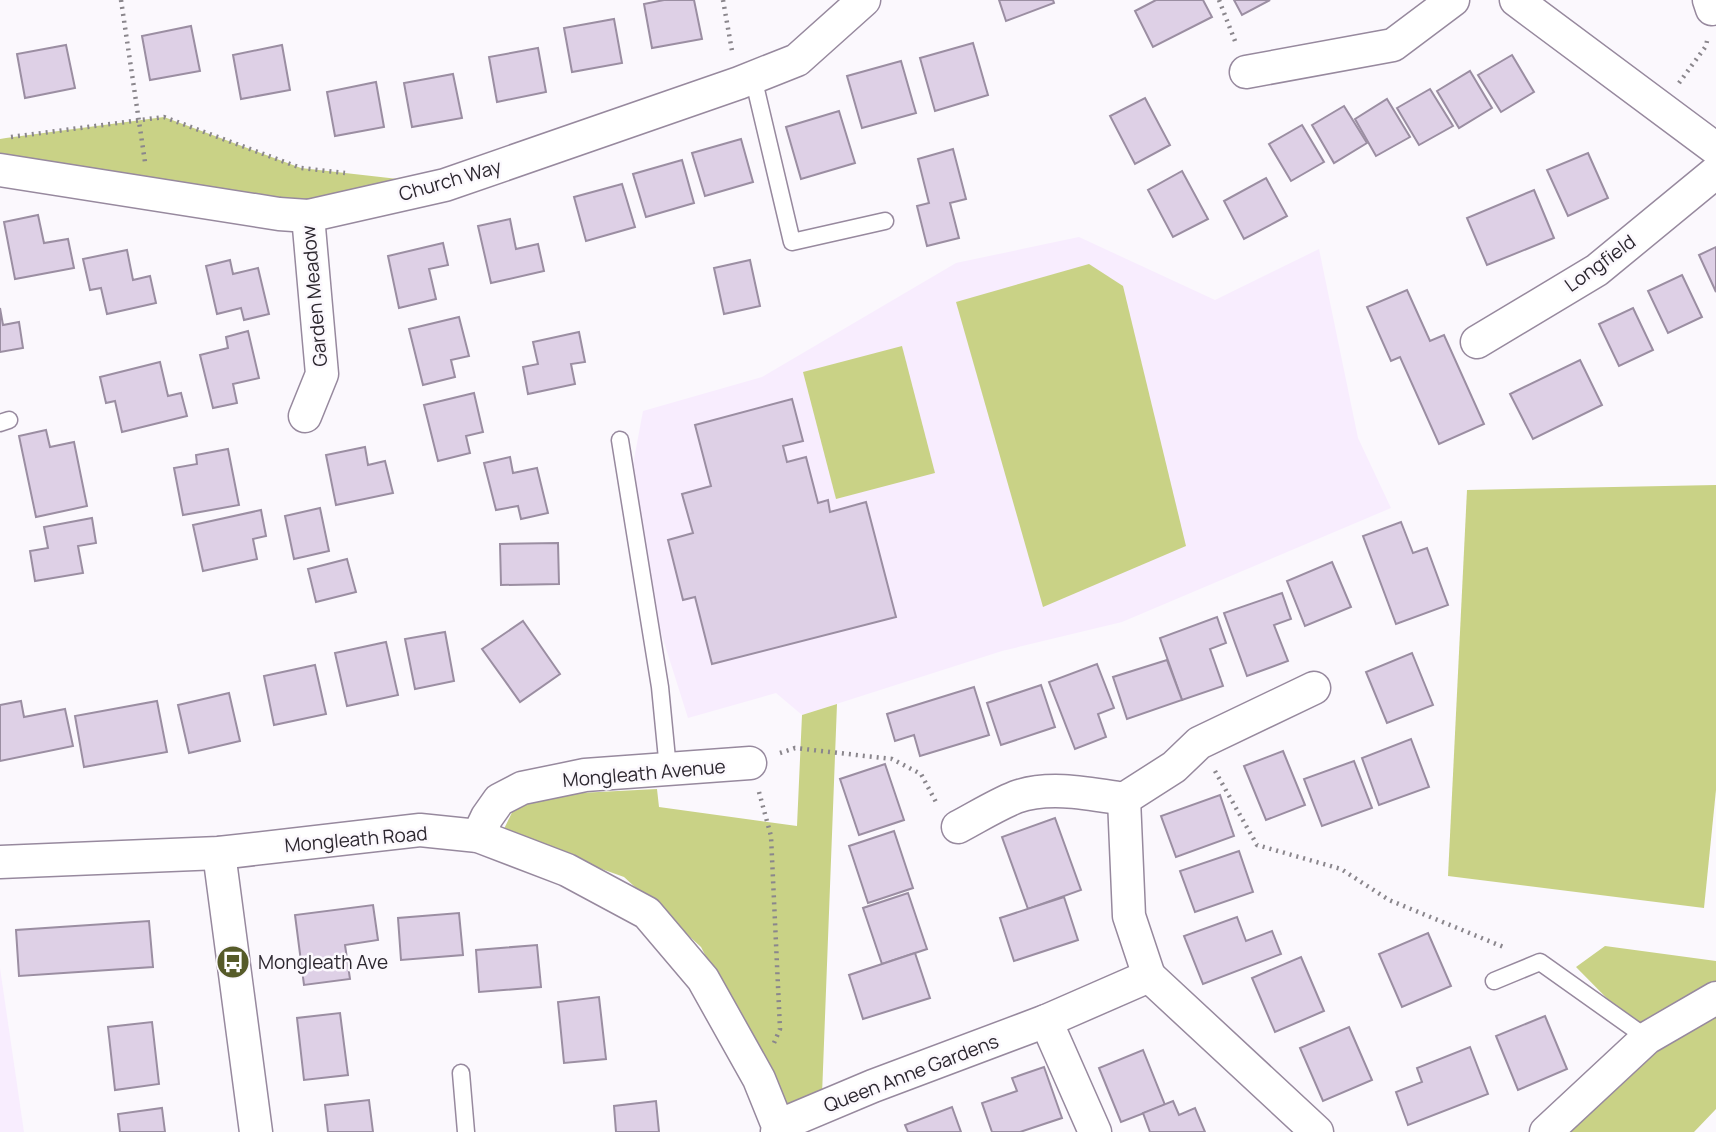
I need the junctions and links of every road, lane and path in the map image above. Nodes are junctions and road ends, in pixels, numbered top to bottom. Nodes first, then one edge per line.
1 (121, 0) edge
2 (723, 0) edge
3 (864, 0) edge
4 (1219, 0) edge
5 (1453, 0) edge
6 (1516, 0) edge
7 (1710, 4) edge
8 (1246, 72) joint
9 (746, 80) junction
10 (1662, 107) junction
11 (139, 119) junction
12 (6, 138) dead end
13 (1716, 149) edge
14 (0, 170) edge
15 (1716, 172) edge
16 (351, 173) dead end
17 (150, 193) junction
18 (308, 216) junction
19 (884, 221) dead end
20 (1477, 342) dead end
21 (306, 416) dead end
22 (620, 440) dead end
23 (1314, 688) dead end
24 (1199, 743) junction
25 (750, 763) junction
26 (668, 769) junction
27 (1124, 799) junction
28 (958, 827) joint
29 (478, 836) junction
30 (219, 853) junction
31 (0, 862) edge
32 (1540, 962) junction
33 (1149, 976) junction
34 (1494, 981) dead end
35 (1716, 998) edge
36 (1046, 1021) junction
37 (1647, 1038) junction
38 (461, 1073) dead end
39 (759, 1079) junction
40 (777, 1129) edge
41 (256, 1132) edge
42 (466, 1132) edge
43 (1095, 1132) edge
44 (1317, 1132) edge
45 (1546, 1132) edge

1 - 11 path
2 - 9 path
3 - 9 street, Church Way
4 - 8 path
5 - 8 street
6 - 10 street
7 - 10 path
9 - 18 street, Church Way
9 - 19 lane
10 - 13 street
11 - 12 path
11 - 16 path
11 - 17 path
14 - 17 street, Church Way
15 - 20 street, Longfield
17 - 18 street, Church Way
18 - 21 street, Garden Meadow
22 - 26 lane
23 - 24 street
24 - 27 street
24 - 32 path
25 - 26 street, Mongleath Avenue
25 - 28 path
25 - 39 path
26 - 29 street, Mongleath Avenue
27 - 28 street
27 - 33 street
29 - 30 street, Mongleath Road
29 - 39 street, Mongleath Road
30 - 31 street, Mongleath Road
30 - 41 street
32 - 34 lane
32 - 37 lane
33 - 36 street, Queen Anne Gardens
33 - 44 street
35 - 37 street
36 - 40 street, Queen Anne Gardens
36 - 43 street
37 - 45 street
38 - 42 lane
39 - 40 street, Mongleath Road

